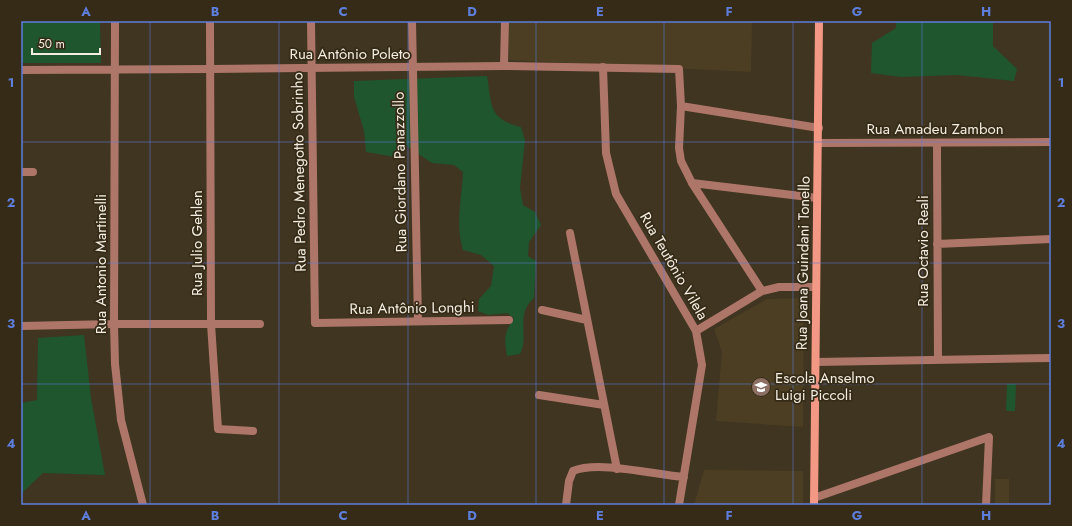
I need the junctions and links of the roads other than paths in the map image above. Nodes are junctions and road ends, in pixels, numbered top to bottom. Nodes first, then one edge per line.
1 (115, 21) edge
2 (210, 21) edge
3 (311, 21) edge
4 (412, 21) edge
5 (505, 21) edge
6 (819, 21) edge
7 (504, 66) junction
8 (603, 67) junction
9 (312, 68) junction
10 (412, 68) junction
11 (210, 69) junction
12 (21, 70) edge
13 (116, 71) junction
14 (681, 106) junction
15 (819, 128) junction
16 (1051, 142) edge
17 (819, 143) junction
18 (937, 143) junction
19 (21, 172) edge
20 (33, 172) dead end
21 (692, 183) junction
22 (817, 198) junction
23 (570, 233) dead end
24 (1051, 239) edge
25 (937, 244) junction
26 (816, 287) junction
27 (762, 291) junction
28 (542, 310) dead end
29 (508, 320) dead end
30 (587, 320) junction
31 (418, 321) junction
32 (315, 323) joint
33 (114, 324) junction
34 (211, 324) junction
35 (260, 324) dead end
36 (21, 326) edge
37 (696, 331) junction
38 (1051, 358) edge
39 (938, 360) junction
40 (816, 362) junction
41 (539, 395) dead end
42 (604, 406) junction
43 (253, 431) dead end
44 (617, 469) junction
45 (684, 477) junction
46 (814, 502) edge
47 (142, 505) edge
48 (566, 505) edge
49 (679, 505) edge
50 (986, 505) edge

1 - 13 street, Rua Antonio Martinelli
2 - 11 street, Rua Julio Gehlen
3 - 9 street, Rua Pedro Menegotto Sobrinho
4 - 10 street, Rua Giordano Panazzollo
5 - 7 street
6 - 15 main road, Rua Joana Guindani Tonello
7 - 8 street, Rua Antônio Poleto
7 - 10 street, Rua Antônio Poleto
8 - 14 street, Rua Antônio Poleto
8 - 37 street, Rua Teutônio Vilela
9 - 10 street, Rua Antônio Poleto
9 - 11 street, Rua Antônio Poleto
9 - 32 street, Rua Pedro Menegotto Sobrinho
10 - 31 street, Rua Giordano Panazzollo
11 - 13 street, Rua Antônio Poleto
11 - 34 street, Rua Julio Gehlen
12 - 13 street, Rua Antônio Poleto
13 - 33 street, Rua Antonio Martinelli
14 - 15 street
14 - 21 street
15 - 17 main road, Rua Joana Guindani Tonello
16 - 18 street, Rua Amadeu Zambon
17 - 18 street, Rua Amadeu Zambon
17 - 22 main road, Rua Joana Guindani Tonello
18 - 25 street, Rua Octavio Reali
19 - 20 street
21 - 22 street
21 - 27 street
22 - 26 main road, Rua Joana Guindani Tonello
23 - 30 street
24 - 25 street
25 - 39 street, Rua Octavio Reali
26 - 27 street
26 - 40 main road, Rua Joana Guindani Tonello
27 - 37 street
28 - 30 street
29 - 31 street, Rua Antônio Longhi
30 - 42 street
31 - 32 street, Rua Antônio Longhi
33 - 34 street
33 - 36 street
33 - 47 street, Rua Antonio Martinelli
34 - 35 street
34 - 43 street, Rua Julio Gehlen
37 - 45 street, Rua Teutônio Vilela
38 - 39 street
39 - 40 street
40 - 46 main road, Rua Joana Guindani Tonello
41 - 42 street
42 - 44 street
44 - 45 street
44 - 48 street
45 - 49 street, Rua Teutônio Vilela
46 - 50 street

